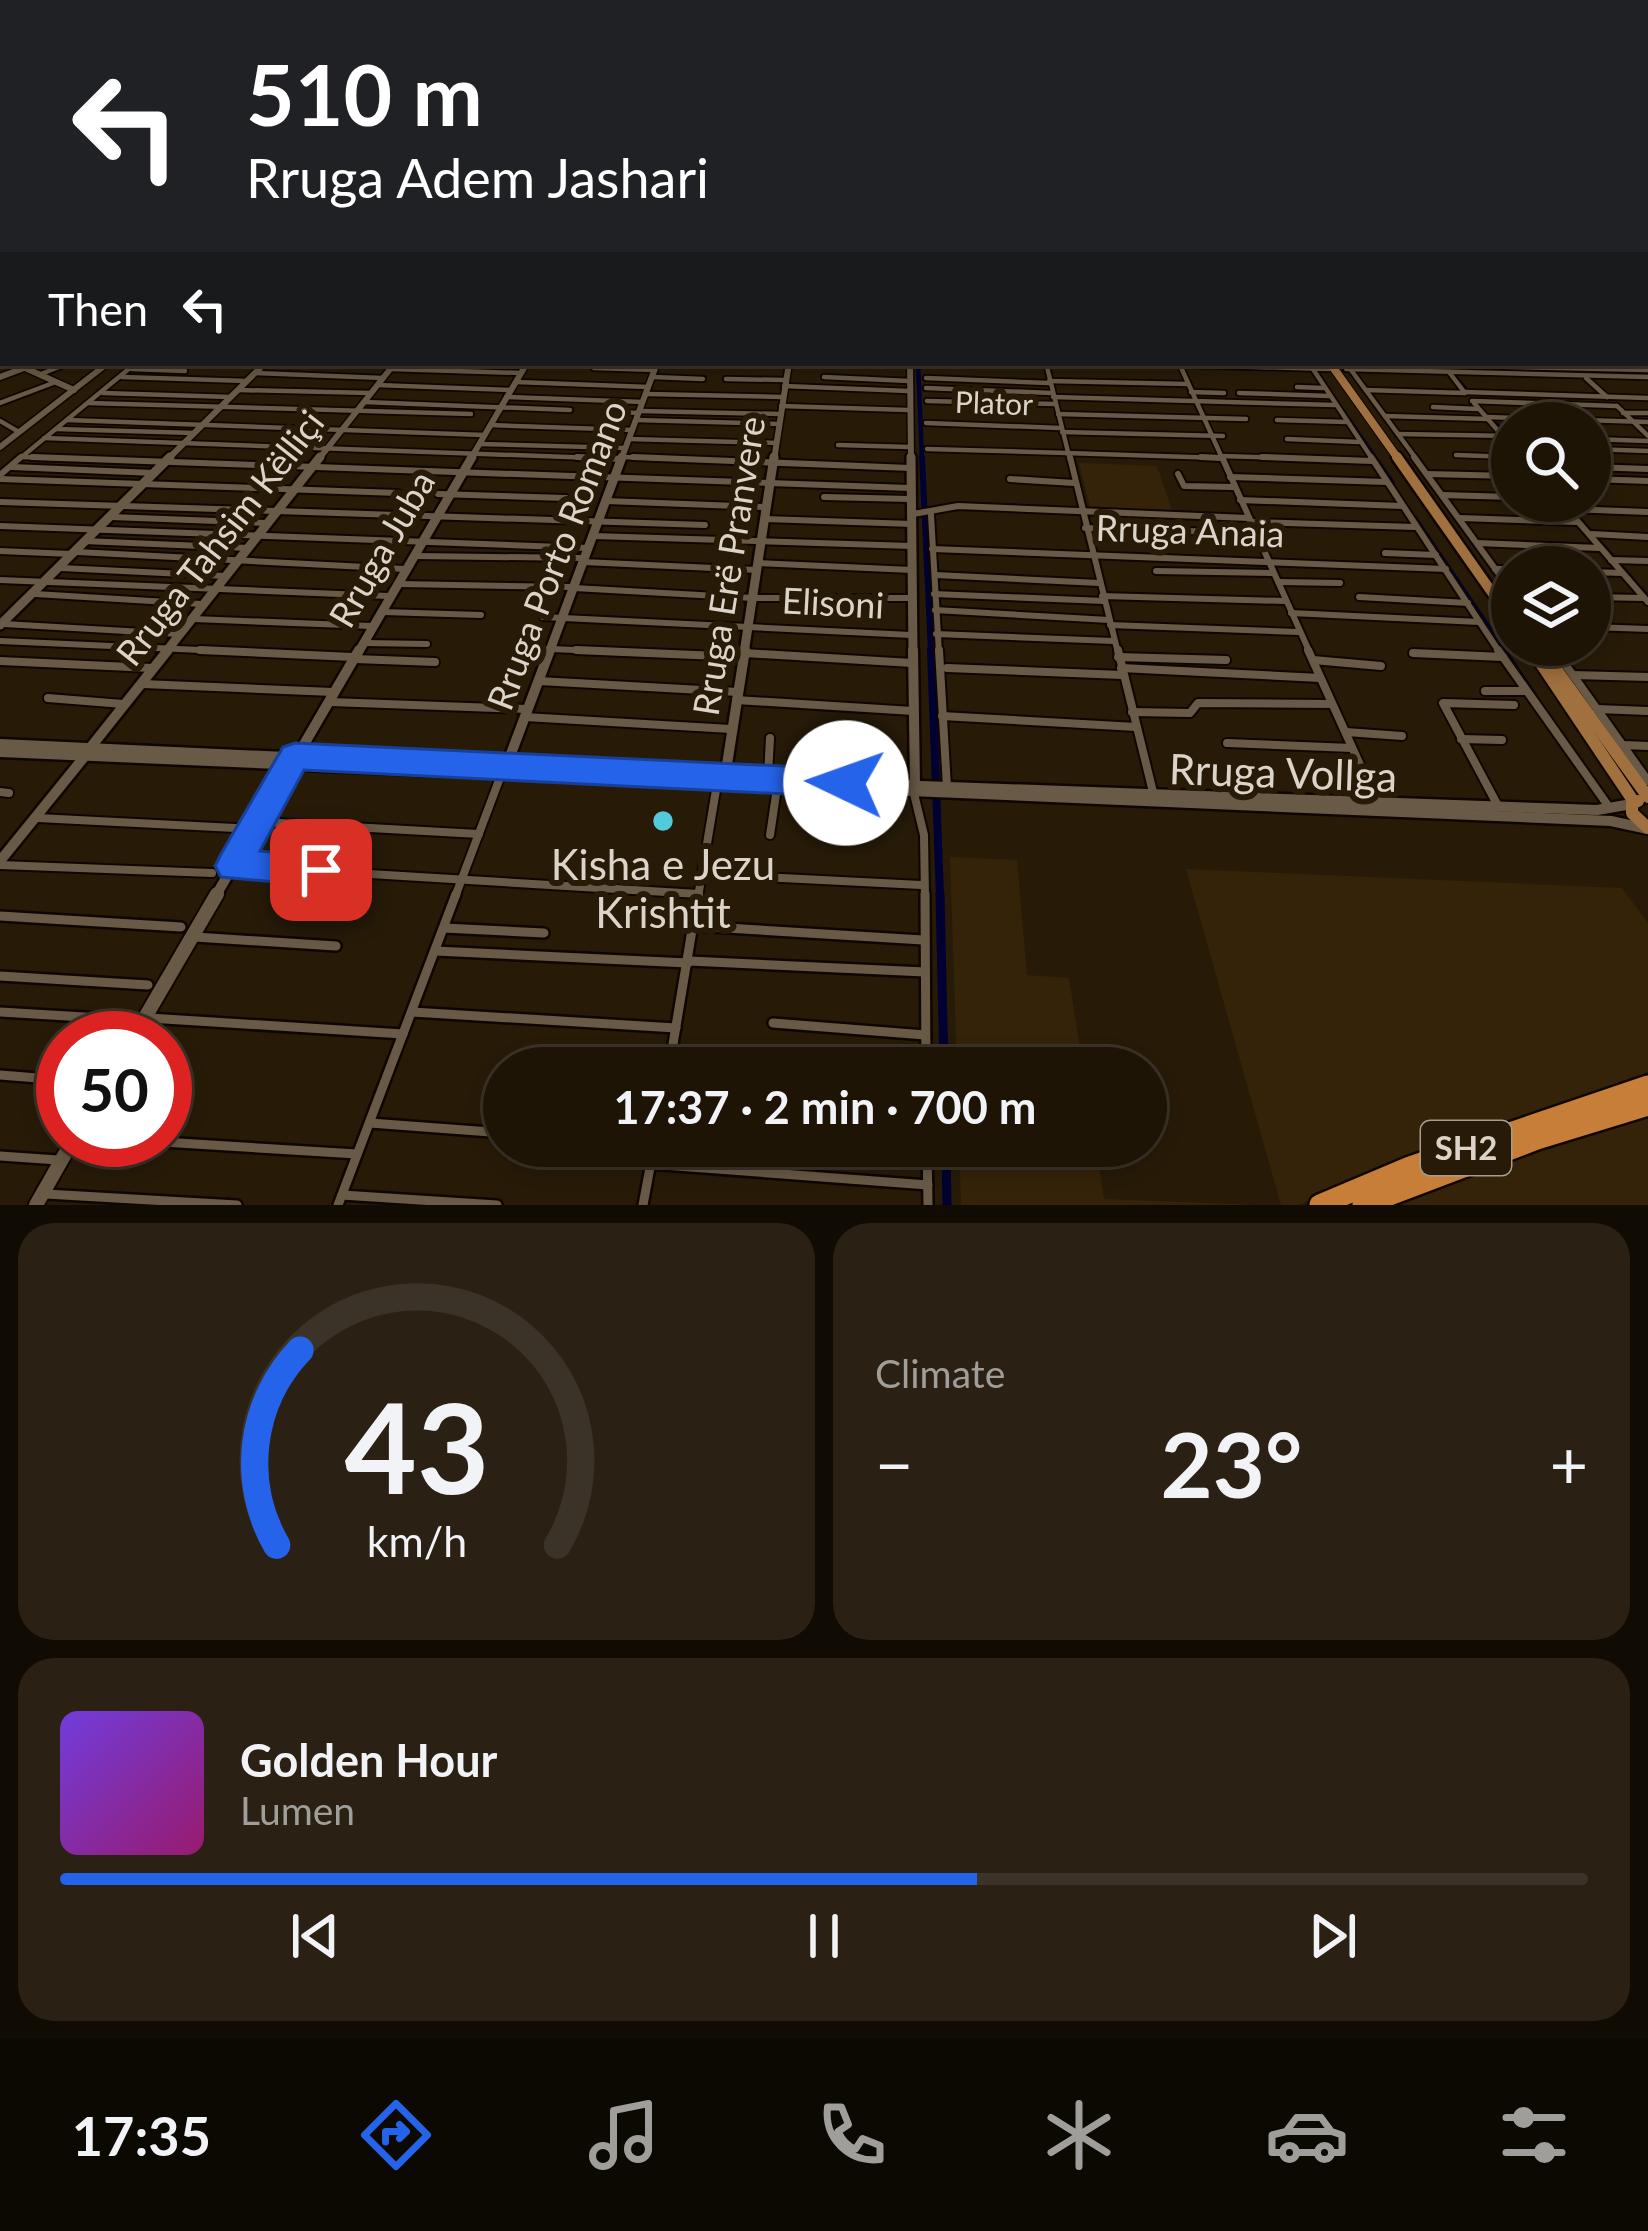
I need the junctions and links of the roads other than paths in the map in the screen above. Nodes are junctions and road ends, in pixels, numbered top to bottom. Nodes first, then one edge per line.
1 (22, 366) edge
2 (61, 366) edge
3 (104, 366) edge
4 (132, 366) edge
5 (262, 366) edge
6 (525, 366) edge
7 (681, 366) edge
8 (788, 366) edge
9 (910, 366) edge
10 (1047, 366) edge
11 (1180, 366) edge
12 (1311, 366) edge
13 (1339, 367) edge
14 (1422, 367) edge
15 (594, 368) dead end
16 (128, 369) junction
17 (1558, 370) edge
18 (185, 371) dead end
19 (521, 373) junction
20 (1449, 373) junction
21 (1648, 374) edge
22 (38, 375) junction
23 (1583, 376) junction
24 (118, 377) junction
25 (251, 377) junction
26 (824, 377) dead end
27 (926, 378) dead end
28 (703, 379) dead end
29 (726, 379) dead end
30 (380, 382) edge
31 (1050, 382) junction
32 (53, 383) junction
33 (784, 383) junction
34 (909, 386) junction
35 (1297, 387) dead end
36 (926, 388) dead end
37 (1324, 388) junction
38 (74, 390) junction
39 (511, 390) junction
40 (1366, 390) junction
41 (1191, 392) junction
42 (99, 393) junction
43 (1224, 393) dead end
44 (1239, 393) dead end
45 (1465, 393) junction
46 (235, 394) junction
47 (1330, 397) junction
48 (1607, 397) junction
49 (1053, 398) junction
50 (1648, 398) edge
51 (927, 401) dead end
52 (1472, 401) junction
53 (0, 403) edge
54 (88, 403) junction
55 (1335, 405) junction
56 (222, 406) junction
57 (1616, 406) junction
58 (1433, 407) dead end
59 (499, 408) junction
60 (641, 409) edge
61 (1479, 409) junction
62 (570, 410) dead end
63 (780, 410) junction
64 (908, 410) junction
65 (355, 412) junction
66 (619, 412) dead end
67 (1624, 413) junction
68 (1648, 413) edge
69 (471, 414) dead end
70 (1058, 414) junction
71 (1385, 416) junction
72 (1203, 418) junction
73 (1487, 418) junction
74 (1246, 419) dead end
75 (67, 420) junction
76 (1277, 420) dead end
77 (1, 422) edge
78 (1347, 422) junction
79 (1634, 422) junction
80 (1648, 422) edge
81 (926, 423) dead end
82 (1491, 423) edge
83 (204, 424) junction
84 (56, 429) junction
85 (341, 429) junction
86 (1061, 430) junction
87 (20, 432) junction
88 (195, 433) junction
89 (484, 434) junction
90 (1398, 434) junction
91 (1211, 436) junction
92 (1223, 436) dead end
93 (1491, 436) edge
94 (44, 438) junction
95 (1648, 438) edge
96 (1287, 439) dead end
97 (1611, 439) edge
98 (1359, 442) junction
99 (776, 443) junction
100 (184, 444) junction
101 (838, 445) dead end
102 (0, 447) edge
103 (910, 447) junction
104 (326, 448) junction
105 (927, 449) dead end
106 (1611, 450) edge
107 (1648, 451) edge
108 (1066, 453) junction
109 (473, 454) junction
110 (1456, 455) dead end
111 (1491, 456) edge
112 (21, 457) junction
113 (1220, 457) junction
114 (1373, 461) junction
115 (774, 462) junction
116 (164, 464) junction
117 (9, 467) junction
118 (309, 468) junction
119 (910, 468) junction
120 (1611, 468) edge
121 (1648, 470) edge
122 (154, 473) junction
123 (461, 474) junction
124 (1178, 474) dead end
125 (1427, 474) junction
126 (1491, 476) edge
127 (0, 477) edge
128 (1230, 477) junction
129 (615, 478) junction
130 (1010, 479) dead end
131 (1611, 480) edge
132 (1648, 481) edge
133 (1387, 482) junction
134 (770, 483) junction
135 (1074, 483) junction
136 (143, 484) junction
137 (1234, 487) junction
138 (293, 490) junction
139 (398, 493) dead end
140 (443, 494) junction
141 (910, 494) junction
142 (1442, 495) junction
143 (1491, 496) edge
144 (824, 497) dead end
145 (566, 498) dead end
146 (590, 498) dead end
147 (607, 500) junction
148 (1240, 500) junction
149 (0, 502) edge
150 (119, 506) junction
151 (1402, 506) junction
152 (276, 511) junction
153 (1611, 511) edge
154 (1648, 512) edge
155 (766, 513) junction
156 (1081, 514) junction
157 (920, 516) junction
158 (108, 517) junction
159 (434, 518) junction
160 (1460, 518) junction
161 (1491, 519) edge
162 (1249, 520) junction
163 (1578, 522) edge
164 (267, 523) junction
165 (598, 523) junction
166 (705, 525) dead end
167 (0, 526) edge
168 (1416, 527) junction
169 (1084, 528) junction
170 (95, 529) junction
171 (1255, 533) junction
172 (1589, 534) junction
173 (256, 536) junction
174 (1648, 537) edge
175 (84, 541) junction
176 (761, 541) junction
177 (420, 543) junction
178 (1477, 543) junction
179 (1551, 546) edge
180 (1598, 546) edge
181 (912, 547) junction
182 (248, 548) junction
183 (932, 549) junction
184 (0, 551) edge
185 (587, 551) junction
186 (72, 553) junction
187 (1385, 553) dead end
188 (1091, 554) junction
189 (1437, 555) junction
190 (412, 556) junction
191 (1269, 560) junction
192 (1611, 560) joint
193 (1648, 561) edge
194 (236, 562) junction
195 (1491, 563) edge
196 (757, 566) junction
197 (58, 568) junction
198 (1446, 568) junction
199 (405, 569) junction
200 (912, 570) junction
201 (1156, 571) dead end
202 (1273, 573) junction
203 (1611, 573) edge
204 (1622, 573) junction
205 (933, 575) junction
206 (225, 576) junction
207 (0, 580) edge
208 (46, 580) junction
209 (1491, 580) edge
210 (1279, 582) junction
211 (1099, 583) junction
212 (1340, 583) dead end
213 (395, 584) junction
214 (1634, 586) junction
215 (574, 587) junction
216 (1648, 587) edge
217 (214, 589) junction
218 (1491, 590) edge
219 (31, 594) junction
220 (934, 594) junction
221 (388, 596) junction
222 (1359, 597) dead end
223 (752, 598) junction
224 (914, 598) junction
225 (1103, 598) junction
226 (1611, 598) edge
227 (1646, 600) edge
228 (1286, 602) junction
229 (1468, 603) junction
230 (202, 604) junction
231 (935, 610) junction
232 (379, 612) junction
233 (1292, 613) junction
234 (481, 615) dead end
235 (543, 617) dead end
236 (562, 618) junction
237 (190, 619) junction
238 (1480, 622) junction
239 (1110, 623) junction
240 (0, 625) edge
241 (371, 626) junction
242 (748, 626) junction
243 (1611, 628) edge
244 (1648, 629) edge
245 (1300, 632) junction
246 (178, 634) junction
247 (937, 634) junction
248 (914, 635) junction
249 (1491, 639) edge
250 (0, 641) edge
251 (1114, 641) junction
252 (361, 643) junction
253 (427, 644) dead end
254 (551, 649) junction
255 (166, 651) junction
256 (1413, 653) dead end
257 (744, 655) junction
258 (1491, 656) edge
259 (1118, 657) junction
260 (352, 658) junction
261 (1226, 660) dead end
262 (1313, 660) junction
263 (0, 661) edge
264 (435, 662) dead end
265 (915, 663) junction
266 (1381, 666) dead end
267 (1509, 666) edge
268 (1544, 666) edge
269 (1553, 666) edge
270 (1566, 666) edge
271 (152, 668) junction
272 (947, 668) dead end
273 (1122, 672) junction
274 (1573, 675) junction
275 (1648, 677) edge
276 (1321, 678) junction
277 (539, 681) junction
278 (139, 684) junction
279 (1485, 691) dead end
280 (1525, 691) junction
281 (737, 696) junction
282 (330, 697) junction
283 (49, 698) dead end
284 (124, 704) junction
285 (1333, 704) junction
286 (1514, 706) dead end
287 (1598, 710) junction
288 (916, 711) junction
289 (1648, 711) edge
290 (1132, 712) junction
291 (527, 713) junction
292 (942, 716) junction
293 (1136, 728) junction
294 (732, 729) junction
295 (1346, 732) junction
296 (1402, 736) dead end
297 (770, 738) dead end
298 (1461, 739) junction
299 (1502, 740) dead end
300 (847, 742) dead end
301 (1227, 743) dead end
302 (1623, 745) junction
303 (1648, 746) edge
304 (0, 748) edge
305 (1352, 748) junction
306 (87, 752) junction
307 (292, 761) junction
308 (504, 771) junction
309 (721, 781) junction
310 (772, 783) junction
311 (846, 783) junction
312 (917, 790) junction
313 (944, 790) junction
314 (1643, 796) edge
315 (1154, 797) junction
316 (1376, 800) junction
317 (1497, 804) junction
318 (1611, 810) junction
319 (34, 818) junction
320 (258, 822) junction
321 (235, 828) dead end
322 (1648, 828) edge
323 (479, 834) junction
324 (770, 835) dead end
325 (0, 863) edge
326 (233, 866) junction
327 (212, 873) dead end
328 (703, 874) junction
329 (463, 878) junction
330 (922, 885) junction
331 (700, 894) junction
332 (0, 916) edge
333 (694, 926) junction
334 (444, 928) junction
335 (186, 932) junction
336 (544, 933) dead end
337 (923, 940) junction
338 (336, 946) dead end
339 (435, 951) junction
340 (689, 962) junction
341 (925, 972) junction
342 (0, 976) edge
343 (148, 985) dead end
344 (148, 1011) edge
345 (0, 1012) edge
346 (412, 1012) junction
347 (36, 1014) edge
348 (192, 1020) edge
349 (773, 1023) dead end
350 (676, 1028) junction
351 (403, 1034) junction
352 (925, 1035) junction
353 (673, 1047) edge
354 (925, 1047) edge
355 (0, 1075) edge
356 (36, 1078) edge
357 (1648, 1086) edge
358 (1648, 1105) edge
359 (370, 1123) junction
360 (483, 1131) edge
361 (192, 1144) edge
362 (357, 1154) junction
363 (0, 1156) edge
364 (36, 1159) edge
365 (58, 1167) edge
366 (649, 1167) edge
367 (690, 1167) edge
368 (928, 1167) edge
369 (928, 1185) junction
370 (39, 1200) edge
371 (340, 1200) edge
372 (237, 1205) edge
373 (497, 1205) edge
374 (643, 1205) edge
375 (928, 1205) edge
376 (1320, 1205) edge
377 (1363, 1205) edge

1 - 22 street
2 - 22 street
3 - 38 street
4 - 16 street
5 - 25 street
6 - 19 street, Rruga Juba
7 - 60 street
8 - 33 street, Rruga Erë Pranvere
9 - 34 street
10 - 31 street
11 - 41 street
12 - 37 street
13 - 14 street
13 - 40 street
13 - 209 main road
13 - 218 main road
14 - 17 street
14 - 20 street
15 - 60 street
16 - 18 street
16 - 24 street
17 - 20 street
17 - 21 street
17 - 23 street
19 - 30 street
19 - 39 street, Rruga Juba
20 - 45 street
21 - 23 street
22 - 32 street
23 - 48 street
24 - 25 street
24 - 42 street
25 - 30 street
25 - 46 street
26 - 34 street
27 - 31 street
28 - 60 street
29 - 33 street
30 - 39 street
30 - 46 street
30 - 59 street
30 - 65 street, Rruga Tahsim Këlliçi
31 - 41 street
31 - 49 street
32 - 38 street
32 - 53 street
33 - 34 street
33 - 63 street, Rruga Erë Pranvere
34 - 64 street
35 - 37 street
36 - 49 street
37 - 47 street
38 - 87 street
39 - 59 street, Rruga Juba
39 - 60 street
39 - 60 street
40 - 45 street
40 - 71 street
41 - 43 street
41 - 49 street
41 - 55 street
41 - 72 street
42 - 46 street
42 - 54 street
44 - 47 street
45 - 48 street
45 - 52 street
46 - 56 street
47 - 55 street
48 - 50 street
48 - 57 street
49 - 51 street
49 - 70 street
52 - 57 street
52 - 61 street
54 - 56 street
54 - 75 street
55 - 78 street
56 - 65 street
56 - 83 street
57 - 67 street
58 - 61 street
59 - 62 street
59 - 89 street, Rruga Juba
60 - 63 street
60 - 63 street
60 - 66 street
60 - 89 street
60 - 89 street
60 - 99 street
60 - 109 street
60 - 115 street
60 - 129 street, Rruga Porto Romano
61 - 73 street
63 - 64 street
63 - 99 street, Rruga Erë Pranvere
64 - 103 street
65 - 69 street
65 - 85 street, Rruga Tahsim Këlliçi
67 - 68 street
67 - 79 street
70 - 72 street
70 - 86 street
71 - 73 street
71 - 90 street
72 - 74 street
72 - 91 street
73 - 79 street
73 - 82 street
75 - 83 street
75 - 84 street
76 - 78 street
77 - 87 street
78 - 98 street
79 - 80 street
79 - 95 street
81 - 86 street, Plator
83 - 85 street
83 - 88 street
84 - 88 street
84 - 94 street
85 - 89 street
85 - 104 street, Rruga Tahsim Këlliçi
86 - 91 street, Plator
86 - 108 street
87 - 102 street
88 - 100 street
89 - 109 street, Rruga Juba
90 - 93 street
90 - 125 street
91 - 92 street, Plator
91 - 113 street
94 - 100 street
94 - 112 street
95 - 97 street
96 - 98 street
98 - 114 street
99 - 115 street, Rruga Erë Pranvere
100 - 104 street
100 - 116 street
101 - 103 street
103 - 119 street
104 - 109 street
104 - 118 street, Rruga Tahsim Këlliçi
105 - 108 street
106 - 107 street
108 - 113 street
108 - 135 street
109 - 123 street, Rruga Juba
110 - 111 street
112 - 116 street
112 - 117 street
113 - 114 street
113 - 128 street
114 - 133 street
115 - 119 street
115 - 134 street, Rruga Erë Pranvere
116 - 118 street
116 - 122 street
117 - 122 street
117 - 127 street
118 - 123 street
118 - 138 street, Rruga Tahsim Këlliçi
119 - 141 street
120 - 121 street
122 - 136 street
123 - 129 street
123 - 140 street, Rruga Juba
124 - 137 street
125 - 126 street
125 - 142 street
127 - 136 street
128 - 133 street
128 - 137 street
129 - 134 street
129 - 147 street, Rruga Porto Romano
130 - 135 street
131 - 132 street
133 - 151 street
134 - 141 street
134 - 155 street, Rruga Erë Pranvere
135 - 156 street
136 - 138 street
136 - 150 street
137 - 148 street
138 - 139 street
138 - 152 street, Rruga Tahsim Këlliçi
140 - 145 street
140 - 159 street, Rruga Juba
141 - 144 street
141 - 157 street
142 - 143 street
142 - 160 street
146 - 147 street
147 - 155 street
147 - 165 street, Rruga Porto Romano
148 - 151 street
148 - 162 street
149 - 150 street
150 - 152 street
150 - 158 street
151 - 168 street
152 - 159 street
152 - 164 street, Rruga Tahsim Këlliçi
153 - 154 street
155 - 157 street
155 - 176 street, Rruga Erë Pranvere
156 - 157 street
156 - 162 street
156 - 169 street
157 - 181 street
157 - 183 street
158 - 164 street
158 - 170 street
159 - 165 street
159 - 177 street, Rruga Juba
160 - 161 street
160 - 178 street
162 - 168 street
162 - 171 street
163 - 172 street
164 - 173 street, Rruga Tahsim Këlliçi
165 - 166 street
165 - 185 street, Rruga Porto Romano
167 - 170 street
168 - 189 street
169 - 171 street
169 - 188 street
170 - 173 street
170 - 175 street
171 - 191 street
172 - 174 street
172 - 180 street
173 - 177 street
173 - 182 street, Rruga Tahsim Këlliçi
175 - 182 street
175 - 186 street
176 - 181 street
176 - 185 street
176 - 196 street, Rruga Erë Pranvere
177 - 185 street
177 - 190 street, Rruga Juba
178 - 179 street
178 - 195 street
181 - 200 street
182 - 194 street, Rruga Tahsim Këlliçi
183 - 188 street, Rruga Anaia
183 - 205 street
184 - 186 street
185 - 190 street
185 - 196 street
185 - 215 street, Rruga Porto Romano
186 - 194 street
186 - 197 street
187 - 189 street
188 - 191 street, Rruga Anaia
188 - 211 street
189 - 198 street
190 - 199 street, Rruga Juba
191 - 198 street, Rruga Anaia
191 - 202 street
192 - 193 street
192 - 204 street
194 - 199 street
194 - 206 street, Rruga Tahsim Këlliçi
196 - 200 street
196 - 223 street, Rruga Erë Pranvere
197 - 206 street
197 - 208 street
198 - 229 street
199 - 213 street, Rruga Juba
200 - 224 street
201 - 202 street
202 - 210 street
203 - 204 street
204 - 214 street
205 - 211 street
205 - 220 street
206 - 217 street, Rruga Tahsim Këlliçi
207 - 208 street
208 - 217 street
208 - 219 street
210 - 212 street
210 - 228 street
211 - 225 street
213 - 215 street
213 - 221 street, Rruga Juba
214 - 216 street
214 - 227 street
215 - 223 street
215 - 236 street, Rruga Porto Romano
217 - 221 street
217 - 230 street, Rruga Tahsim Këlliçi
219 - 230 street
219 - 240 street
220 - 225 street
220 - 231 street
221 - 232 street, Rruga Juba
222 - 229 street
223 - 224 street
223 - 242 street, Rruga Erë Pranvere
224 - 248 street
225 - 228 street
225 - 239 street
226 - 227 street
228 - 233 street
229 - 238 street
230 - 237 street, Rruga Tahsim Këlliçi
231 - 239 street
231 - 247 street
232 - 234 street
232 - 241 street, Rruga Juba
233 - 238 street
233 - 245 street
235 - 236 street, Elisoni
236 - 242 street, Elisoni
236 - 254 street, Rruga Porto Romano
237 - 241 street
237 - 246 street, Rruga Tahsim Këlliçi
238 - 249 street
239 - 245 street
239 - 251 street
240 - 246 street
241 - 252 street, Rruga Juba
242 - 248 street, Elisoni
242 - 257 street, Rruga Erë Pranvere
243 - 244 street
245 - 262 street
246 - 255 street, Rruga Tahsim Këlliçi
247 - 251 street
247 - 292 street
248 - 265 street
250 - 255 street
251 - 259 street
252 - 253 street
252 - 260 street, Rruga Juba
254 - 257 street
254 - 277 street, Rruga Porto Romano
255 - 260 street
255 - 271 street, Rruga Tahsim Këlliçi
256 - 258 street
257 - 265 street
257 - 281 street, Rruga Erë Pranvere
259 - 261 street
259 - 273 street
260 - 264 street
260 - 282 street, Rruga Juba
262 - 266 street
262 - 276 street
263 - 271 street
265 - 288 street
267 - 280 street
268 - 314 main road
269 - 314 main road
270 - 274 street
271 - 278 street, Rruga Tahsim Këlliçi
272 - 273 street
273 - 276 street
273 - 290 street
274 - 275 street
274 - 287 street
276 - 285 street
277 - 281 street
277 - 291 street, Rruga Porto Romano
278 - 282 street
278 - 284 street, Rruga Tahsim Këlliçi
279 - 280 street
280 - 318 street
281 - 288 street
281 - 294 street, Rruga Erë Pranvere
282 - 291 street
282 - 307 street, Rruga Juba
283 - 284 street
284 - 306 street, Rruga Tahsim Këlliçi
285 - 290 street
285 - 295 street
286 - 298 street
287 - 289 street
287 - 302 street
288 - 312 street
290 - 293 street
291 - 294 street
291 - 308 street, Rruga Porto Romano
292 - 293 street
292 - 313 street
293 - 315 street
294 - 309 street, Rruga Erë Pranvere
295 - 296 street
295 - 305 street
297 - 310 street
298 - 299 street
298 - 317 street
300 - 311 street
301 - 305 street
302 - 303 street
302 - 314 street
304 - 306 street
305 - 316 street
306 - 307 street
306 - 319 street, Rruga Tahsim Këlliçi
307 - 308 street
307 - 320 street, Rruga Juba
308 - 309 street
308 - 323 street
309 - 310 street
309 - 328 street
310 - 311 street
310 - 312 street
310 - 324 street
311 - 312 street
312 - 313 street, Rruga Vollga
312 - 330 street
313 - 315 street, Rruga Vollga
314 - 318 street, Rruga Vollga
314 - 322 main road
315 - 316 street, Rruga Vollga
315 - 322 street, Rruga Vollga
316 - 317 street, Rruga Vollga
317 - 318 street, Rruga Vollga
319 - 321 street
319 - 325 street, Rruga Tahsim Këlliçi
320 - 323 street
320 - 326 street, Rruga Juba
323 - 329 street
325 - 327 street
326 - 329 street
326 - 335 street, Rruga Juba
328 - 330 street
328 - 331 street
329 - 331 street
329 - 334 street
330 - 337 street
331 - 333 street
332 - 335 street
333 - 337 street
333 - 340 street
334 - 336 street
334 - 339 street
335 - 338 street
335 - 344 street, Rruga Juba
337 - 341 street
339 - 340 street
339 - 346 street
340 - 341 street
340 - 350 street
341 - 352 street
342 - 343 street
345 - 347 street
346 - 350 street
346 - 351 street
348 - 351 street
349 - 352 street
350 - 353 street
351 - 359 street
352 - 354 street
355 - 356 street
357 - 376 highway, SH2
358 - 377 highway, SH2
359 - 360 street
359 - 362 street
361 - 362 street
362 - 371 street
363 - 364 street
365 - 370 street
366 - 374 street
367 - 369 street
368 - 369 street
369 - 375 street
370 - 372 street
371 - 373 street

